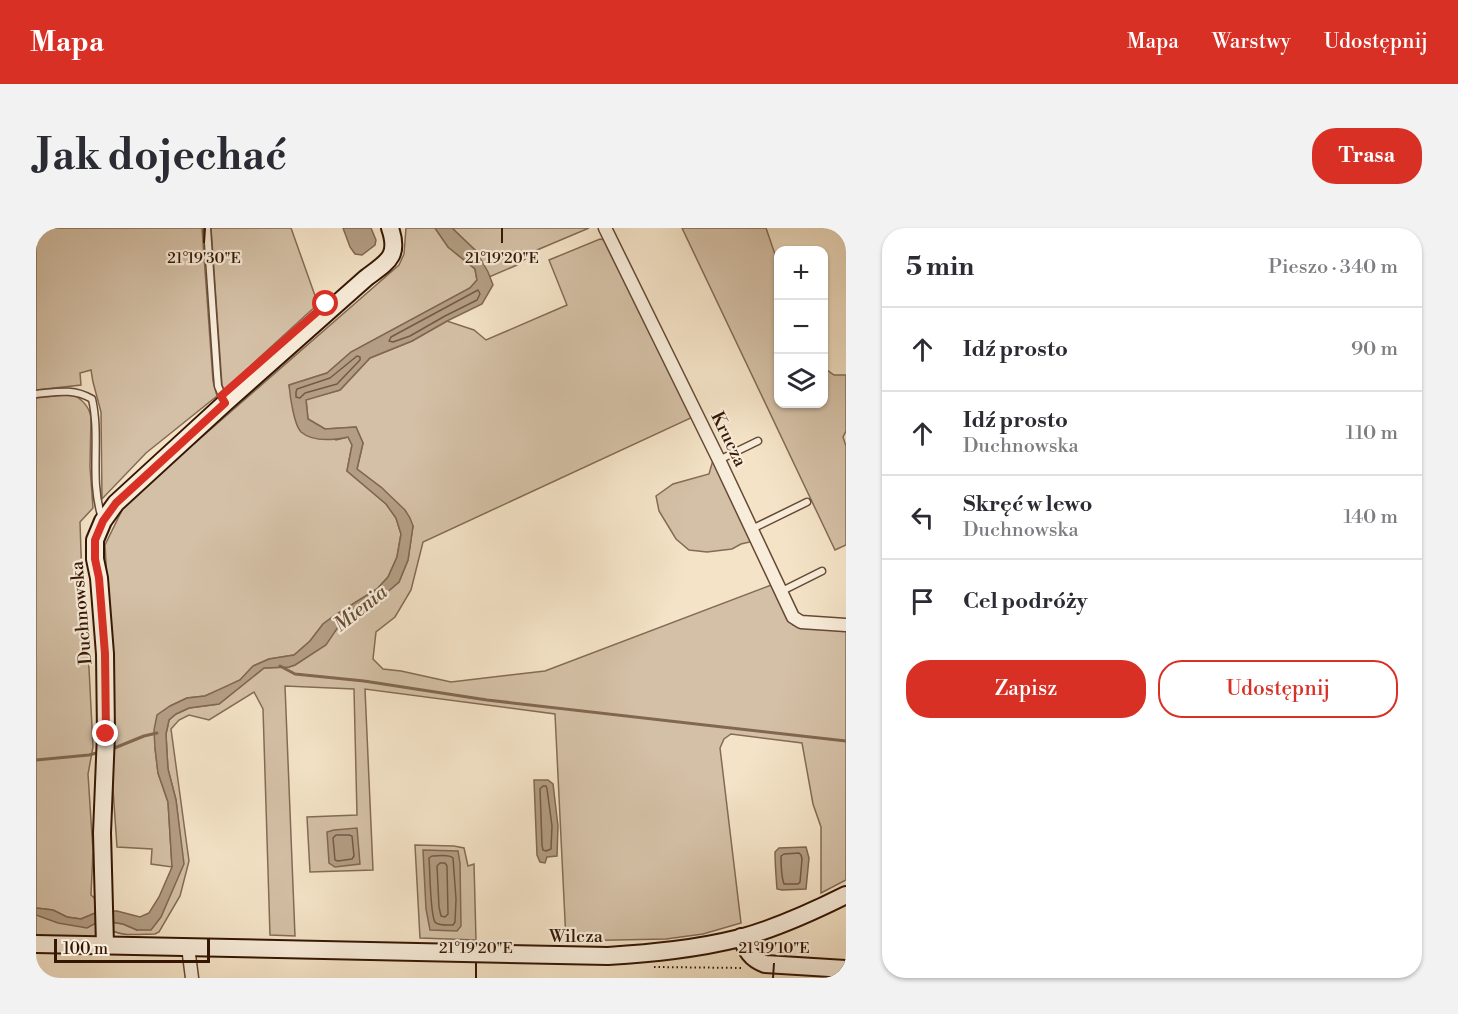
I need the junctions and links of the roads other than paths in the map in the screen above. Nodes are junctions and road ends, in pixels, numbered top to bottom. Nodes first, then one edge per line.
1 (207, 228) edge
2 (390, 228) edge
3 (606, 228) edge
4 (36, 394) edge
5 (225, 403) junction
6 (758, 441) dead end
7 (719, 460) junction
8 (807, 502) dead end
9 (103, 521) junction
10 (752, 529) junction
11 (822, 571) dead end
12 (782, 591) junction
13 (846, 625) edge
14 (846, 895) edge
15 (105, 937) junction
16 (741, 937) junction
17 (37, 947) edge
18 (188, 947) junction
19 (846, 969) edge
20 (192, 978) edge

1 - 5 lane
2 - 5 street, Duchnowska
3 - 7 street, Krucza
4 - 9 lane
5 - 9 street, Duchnowska
6 - 7 lane
7 - 10 street, Krucza
8 - 10 lane
9 - 15 street, Duchnowska
10 - 12 street, Krucza
11 - 12 lane
12 - 13 street, Krucza
14 - 16 street, Wilcza
15 - 17 street, Wilcza
15 - 18 street, Wilcza
16 - 18 street, Wilcza
16 - 19 street
18 - 20 street

